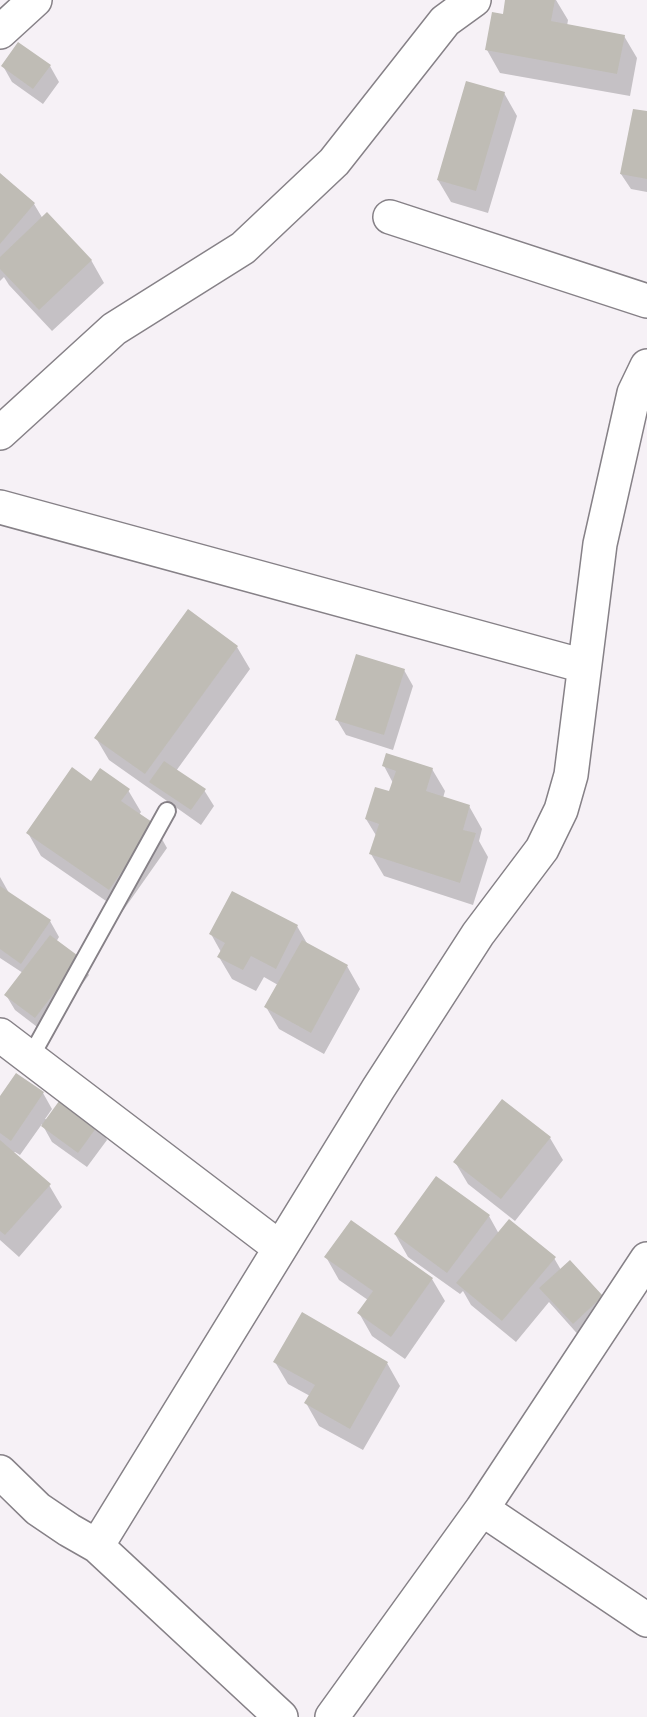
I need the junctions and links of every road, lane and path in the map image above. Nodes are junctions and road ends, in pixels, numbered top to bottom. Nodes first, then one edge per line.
1 (35, 0) edge
2 (474, 0) edge
3 (0, 32) edge
4 (390, 217) dead end
5 (647, 301) edge
6 (647, 366) edge
7 (0, 433) edge
8 (0, 507) edge
9 (584, 666) junction
10 (167, 811) dead end
11 (0, 1035) edge
12 (30, 1058) junction
13 (280, 1248) junction
14 (647, 1259) edge
15 (634, 1302) edge
16 (0, 1472) edge
17 (482, 1509) junction
18 (97, 1546) junction
19 (647, 1620) edge
20 (281, 1717) edge
21 (332, 1717) edge

1 - 3 street
2 - 7 street
4 - 5 street
6 - 9 street
8 - 9 street
9 - 13 street
10 - 12 lane
11 - 12 street
12 - 13 street
13 - 18 street
14 - 15 street
15 - 17 street
16 - 18 street
17 - 19 street
17 - 21 street
18 - 20 street

